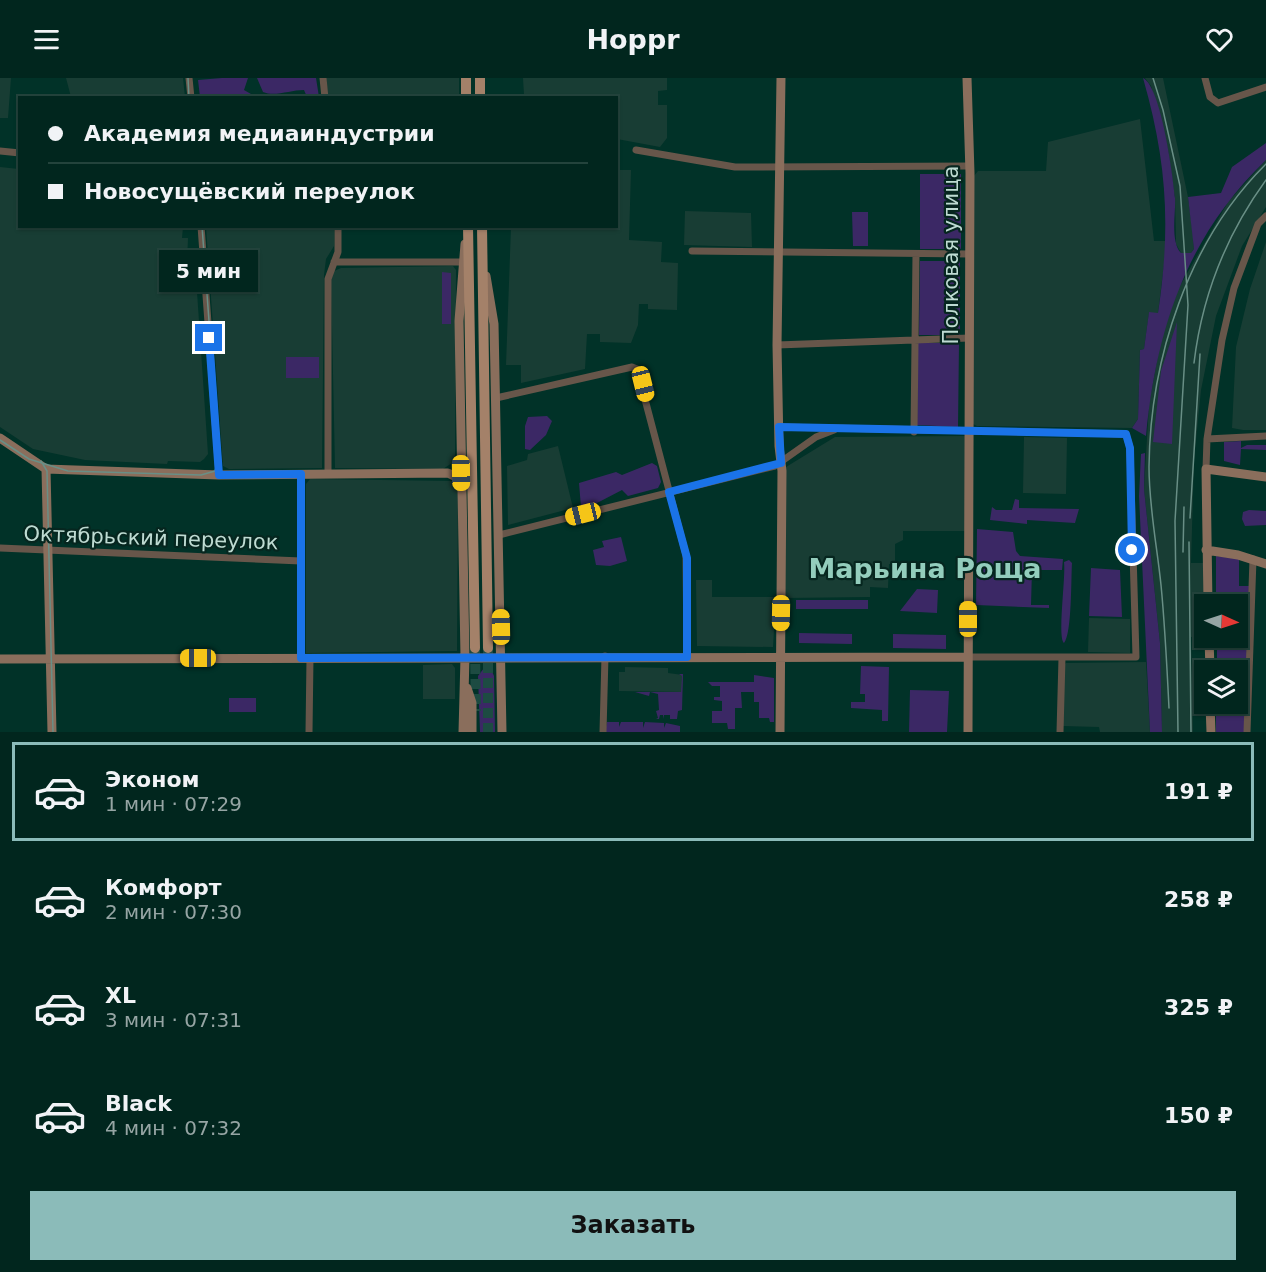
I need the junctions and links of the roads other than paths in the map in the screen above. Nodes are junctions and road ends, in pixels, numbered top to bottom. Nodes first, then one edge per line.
1 (189, 78) edge
2 (323, 78) edge
3 (466, 78) edge
4 (480, 78) edge
5 (781, 78) edge
6 (967, 78) edge
7 (1205, 78) edge
8 (1266, 87) edge
9 (190, 96) edge
10 (325, 96) edge
11 (466, 96) edge
12 (480, 96) edge
13 (636, 150) dead end
14 (0, 151) edge
15 (18, 153) edge
16 (969, 166) junction
17 (780, 167) junction
18 (1266, 216) edge
19 (201, 228) edge
20 (338, 228) edge
21 (468, 228) edge
22 (468, 228) edge
23 (482, 228) edge
24 (692, 250) dead end
25 (778, 253) junction
26 (916, 254) junction
27 (968, 254) junction
28 (483, 255) junction
29 (334, 262) junction
30 (462, 262) junction
31 (969, 338) junction
32 (916, 340) junction
33 (777, 345) junction
34 (495, 398) junction
35 (779, 427) junction
36 (838, 430) junction
37 (914, 432) junction
38 (969, 432) junction
39 (1266, 436) edge
40 (0, 438) edge
41 (1207, 439) junction
42 (461, 459) junction
43 (781, 463) junction
44 (46, 469) junction
45 (1206, 469) junction
46 (448, 473) junction
47 (301, 474) junction
48 (328, 474) junction
49 (219, 475) junction
50 (1266, 477) edge
51 (461, 485) junction
52 (669, 492) junction
53 (499, 534) junction
54 (0, 548) edge
55 (1206, 550) junction
56 (46, 551) junction
57 (1253, 559) junction
58 (301, 561) junction
59 (1266, 564) edge
60 (1208, 594) edge
61 (475, 648) tunnel mouth
62 (488, 648) tunnel mouth
63 (605, 656) junction
64 (780, 656) junction
65 (465, 657) junction
66 (501, 657) junction
67 (687, 657) junction
68 (968, 657) junction
69 (0, 658) edge
70 (49, 658) junction
71 (306, 658) junction
72 (1062, 658) junction
73 (464, 680) junction
74 (1210, 714) edge
75 (52, 732) edge
76 (309, 732) edge
77 (463, 732) edge
78 (472, 732) edge
79 (502, 732) edge
80 (603, 732) edge
81 (780, 732) edge
82 (969, 732) edge
83 (1060, 732) edge
84 (1211, 732) edge
85 (1247, 732) edge

1 - 9 street
2 - 10 street
3 - 11 main road
4 - 12 main road
5 - 17 street
6 - 16 street, Полковая улица
7 - 8 street
13 - 17 street
14 - 15 street
16 - 17 street
16 - 27 street, Полковая улица
17 - 25 street
18 - 41 street
19 - 49 street
20 - 29 street
21 - 30 street
22 - 61 main road
23 - 28 main road
24 - 25 street
25 - 26 street
25 - 33 street
26 - 27 street
26 - 32 street
27 - 31 street, Полковая улица
28 - 34 street
28 - 62 main road
29 - 30 street
29 - 48 street
30 - 42 street
31 - 32 street
31 - 38 street, Полковая улица
32 - 33 street
32 - 37 street
33 - 35 street
34 - 52 street
34 - 53 street
35 - 36 street
35 - 43 street
36 - 37 street
36 - 43 street
37 - 38 street
38 - 68 street, Полковая улица
38 - 72 street
39 - 41 street
40 - 44 street
41 - 45 street
42 - 46 street
42 - 51 street
43 - 52 street
43 - 64 street
44 - 49 street
44 - 56 street
45 - 50 street
45 - 55 street
46 - 48 street
46 - 51 street
47 - 48 street
47 - 49 street
47 - 58 street
51 - 65 street
52 - 53 street
52 - 67 street
53 - 66 street
54 - 56 street, Октябрьский переулок
55 - 57 street
55 - 60 street
56 - 58 street, Октябрьский переулок
56 - 70 street
57 - 59 street
57 - 85 street
58 - 71 street
63 - 66 street
63 - 67 street
63 - 80 street
64 - 67 street
64 - 68 street
64 - 81 street
65 - 66 street
65 - 71 street
65 - 73 street
66 - 79 street
68 - 72 street
68 - 82 street, Полковая улица
69 - 70 street
70 - 71 street
70 - 75 street
71 - 76 street
72 - 83 street
73 - 77 street
73 - 78 street
74 - 84 street

